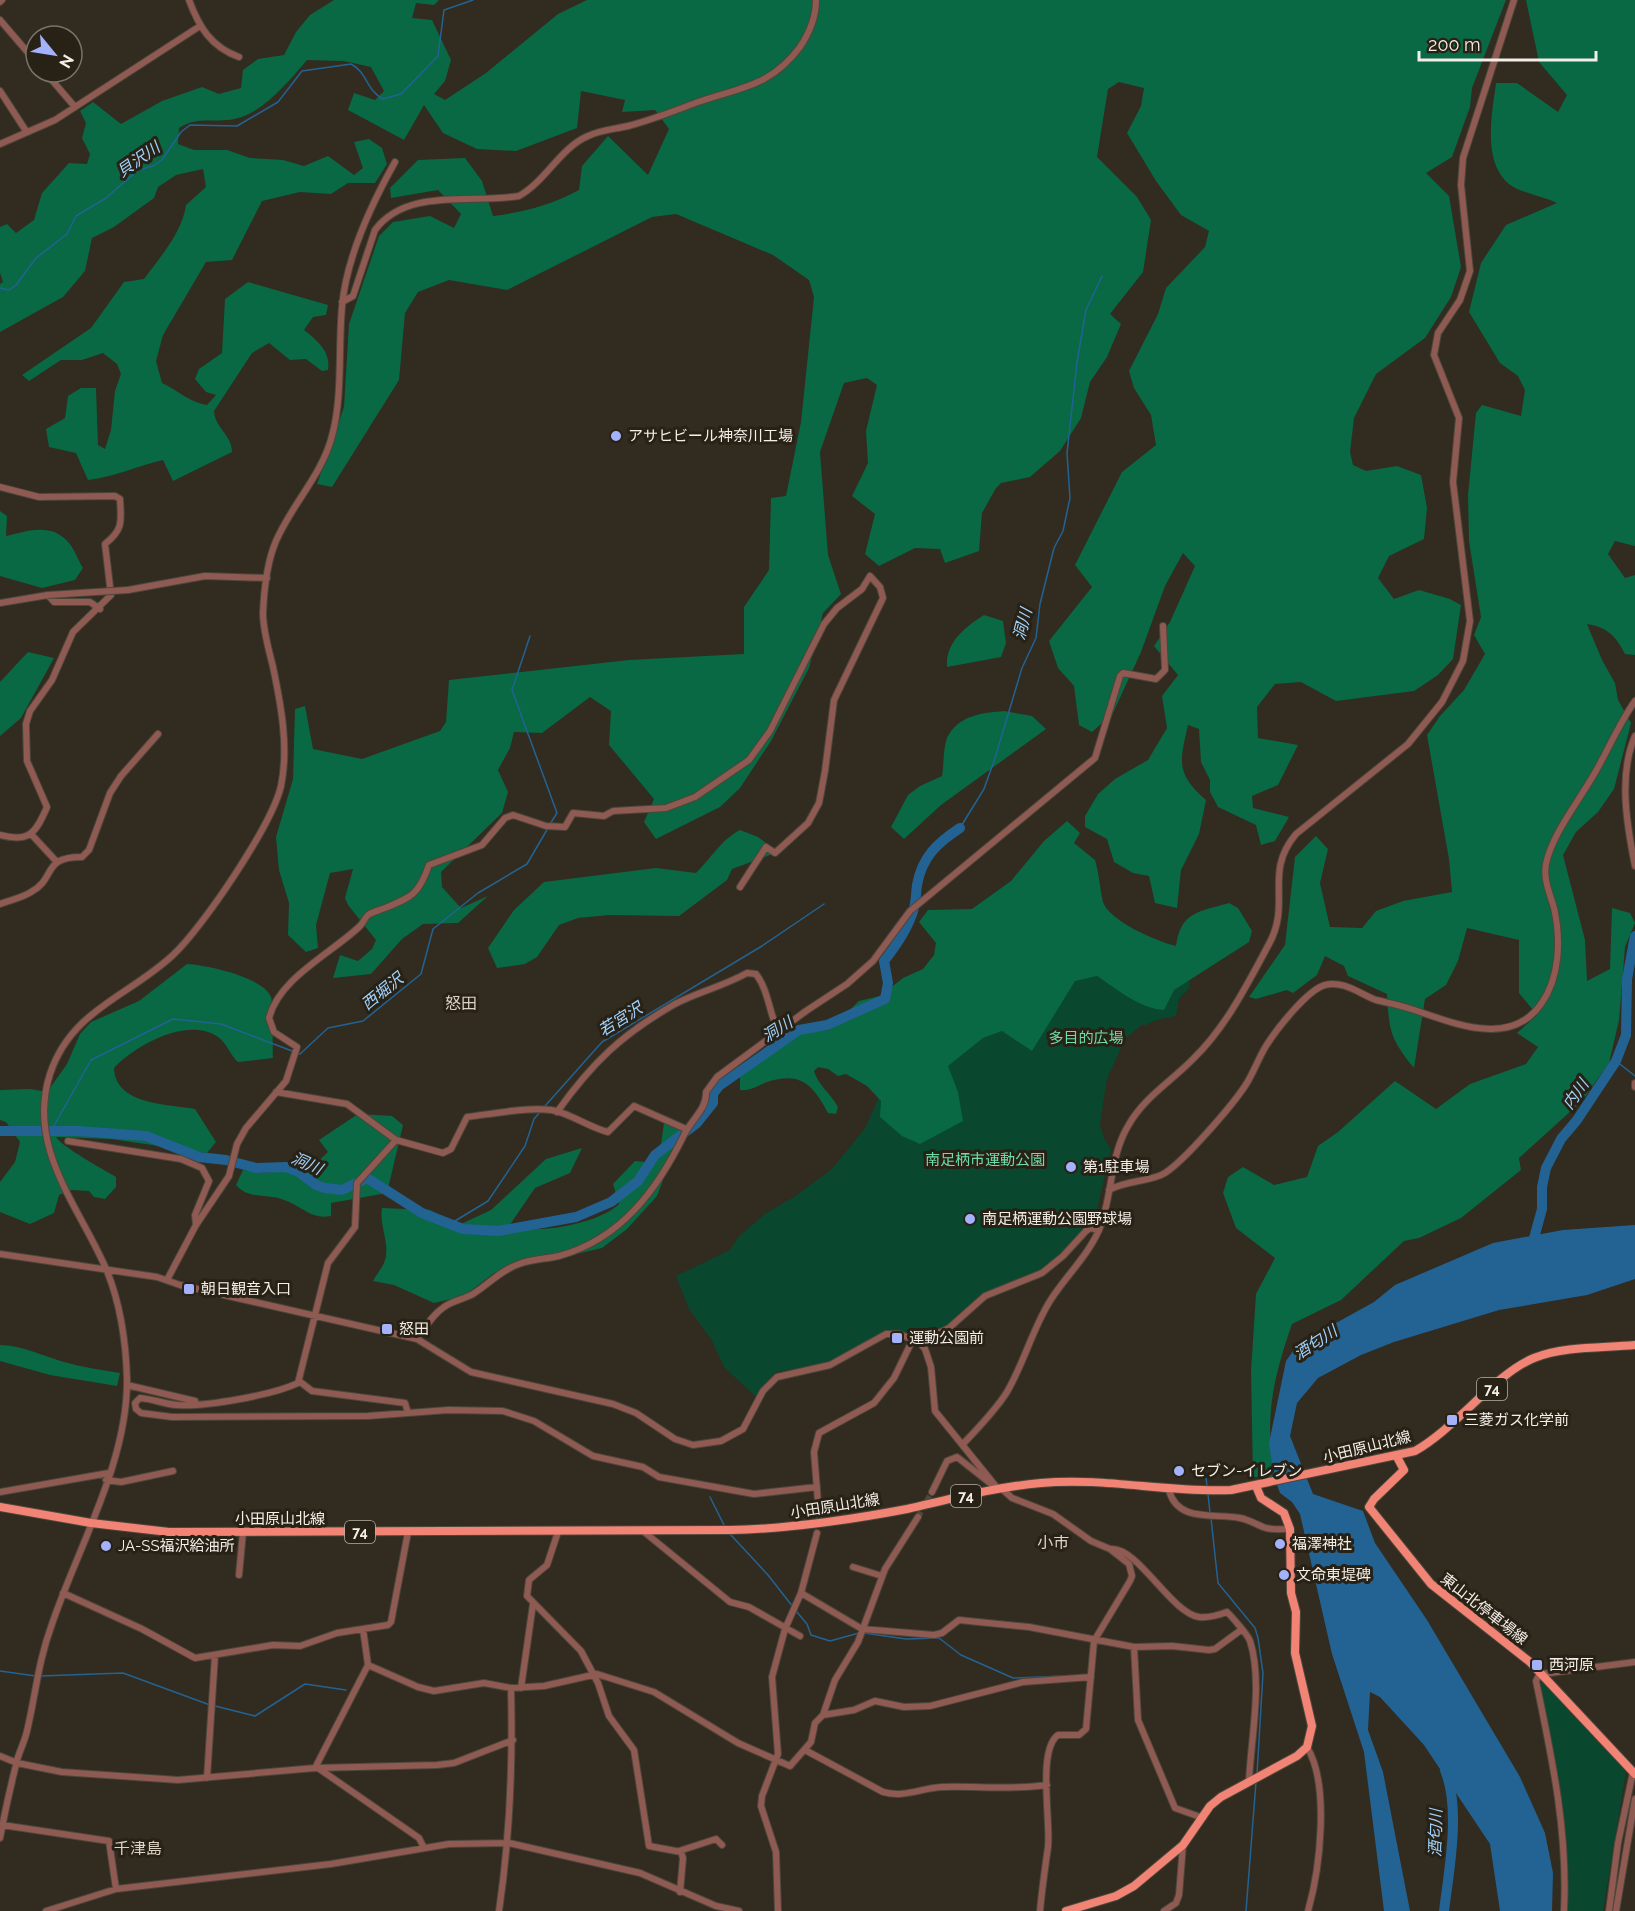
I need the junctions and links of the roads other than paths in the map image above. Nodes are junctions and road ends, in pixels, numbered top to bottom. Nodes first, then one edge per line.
1 (189, 0) edge
2 (816, 0) edge
3 (1514, 0) edge
4 (0, 20) edge
5 (200, 26) junction
6 (24, 48) edge
7 (239, 57) dead end
8 (55, 84) edge
9 (0, 92) edge
10 (75, 107) junction
11 (26, 131) junction
12 (0, 144) edge
13 (395, 162) dead end
14 (342, 302) junction
15 (0, 487) edge
16 (267, 578) junction
17 (48, 596) junction
18 (0, 603) edge
19 (100, 609) junction
20 (1163, 626) dead end
21 (1635, 701) edge
22 (158, 734) dead end
23 (1635, 736) edge
24 (31, 834) junction
25 (0, 835) edge
26 (56, 861) junction
27 (1635, 866) edge
28 (740, 887) dead end
29 (0, 904) edge
30 (779, 1033) junction
31 (276, 1092) junction
32 (557, 1112) junction
33 (687, 1129) junction
34 (396, 1140) junction
35 (69, 1141) dead end
36 (1109, 1190) junction
37 (196, 1225) junction
38 (1099, 1230) junction
39 (0, 1254) edge
40 (106, 1269) junction
41 (167, 1280) junction
42 (315, 1315) junction
43 (417, 1339) junction
44 (916, 1340) junction
45 (1635, 1345) edge
46 (299, 1380) junction
47 (127, 1388) junction
48 (205, 1402) junction
49 (408, 1413) junction
50 (963, 1444) junction
51 (1397, 1457) junction
52 (173, 1472) dead end
53 (108, 1477) junction
54 (1257, 1486) junction
55 (817, 1487) junction
56 (1000, 1489) junction
57 (1169, 1490) junction
58 (0, 1492) edge
59 (933, 1492) tunnel mouth
60 (0, 1507) edge
61 (819, 1515) dead end
62 (918, 1517) tunnel mouth
63 (91, 1523) junction
64 (1290, 1529) junction
65 (643, 1531) junction
66 (243, 1532) junction
67 (408, 1532) junction
68 (558, 1532) junction
69 (817, 1533) dead end
70 (1110, 1549) junction
71 (853, 1568) dead end
72 (239, 1575) dead end
73 (882, 1576) junction
74 (63, 1593) junction
75 (801, 1593) junction
76 (533, 1605) junction
77 (363, 1629) junction
78 (785, 1629) junction
79 (862, 1629) junction
80 (1241, 1629) junction
81 (800, 1636) dead end
82 (1094, 1641) junction
83 (1134, 1647) junction
84 (215, 1655) junction
85 (1635, 1662) edge
86 (368, 1665) junction
87 (593, 1674) junction
88 (1541, 1674) junction
89 (1090, 1677) junction
90 (511, 1688) junction
91 (521, 1688) junction
92 (823, 1715) junction
93 (513, 1740) junction
94 (1307, 1747) junction
95 (805, 1749) junction
96 (0, 1756) edge
97 (775, 1761) junction
98 (17, 1763) junction
99 (317, 1768) junction
100 (1634, 1773) edge
101 (207, 1778) junction
102 (1250, 1780) junction
103 (1047, 1785) junction
104 (1635, 1799) edge
105 (1203, 1818) junction
106 (1, 1827) edge
107 (0, 1838) edge
108 (509, 1843) junction
109 (722, 1845) dead end
110 (1183, 1845) junction
111 (424, 1848) junction
112 (679, 1851) junction
113 (116, 1889) junction
114 (680, 1892) junction
115 (46, 1911) edge
116 (500, 1911) edge
117 (739, 1911) edge
118 (777, 1911) edge
119 (1040, 1911) edge
120 (1066, 1911) edge
121 (1164, 1911) edge
122 (1308, 1911) edge
123 (1564, 1911) edge
124 (1609, 1911) edge
125 (1616, 1911) edge

1 - 5 street
2 - 14 street
3 - 36 street
4 - 6 street
5 - 7 street
5 - 10 street
8 - 10 street
9 - 11 street
10 - 11 street
11 - 12 street
13 - 14 street
14 - 16 street
15 - 19 street
16 - 17 street, bridge
16 - 40 street
17 - 18 street
17 - 19 street
19 - 24 street
20 - 30 street
21 - 36 street
22 - 26 street
23 - 27 street
24 - 25 street
24 - 26 street
26 - 29 street
28 - 31 street
30 - 32 street
30 - 33 street
31 - 34 street
31 - 37 street
32 - 33 street
32 - 34 street
33 - 43 street
34 - 42 street
35 - 37 street
36 - 38 street
37 - 41 street
38 - 44 street
38 - 50 street
39 - 40 street
40 - 41 street
40 - 47 street
41 - 42 street
42 - 43 street
42 - 46 street
43 - 44 street
44 - 50 street
44 - 55 street
45 - 51 main road, 小田原山北線 / 74
46 - 48 street
46 - 49 street
47 - 48 street
47 - 53 street
48 - 49 street
49 - 55 street
50 - 56 street
51 - 54 main road, 小田原山北線 / 74
51 - 88 main road, 東山北停車場線
52 - 53 street
53 - 58 street
53 - 63 street
54 - 57 main road, 小田原山北線 / 74
54 - 64 main road
55 - 61 street
56 - 57 main road, 小田原山北線 / 74
56 - 59 street
56 - 65 main road, 小田原山北線 / 74
56 - 70 street
57 - 64 street
60 - 63 main road, 小田原山北線 / 74
62 - 73 street
63 - 66 main road, 小田原山北線 / 74
63 - 74 street
64 - 94 main road
65 - 68 main road, 小田原山北線 / 74
65 - 78 street
66 - 67 main road, 小田原山北線 / 74
66 - 72 street
67 - 68 main road, 小田原山北線 / 74
67 - 77 street
68 - 76 street
69 - 75 street
70 - 80 street
70 - 82 street
71 - 73 street
73 - 79 street
74 - 84 street
74 - 98 street
75 - 78 street
75 - 79 street
76 - 87 street
76 - 91 street
77 - 84 street
77 - 86 street
78 - 81 street
78 - 97 street
79 - 82 street
79 - 92 street
80 - 83 street
80 - 102 street
82 - 83 street
82 - 89 street
83 - 105 street
84 - 101 street
85 - 88 street
86 - 90 street
86 - 99 street
87 - 91 street
87 - 97 street
87 - 112 street
88 - 100 main road, 東山北停車場線
88 - 123 street
89 - 92 street
89 - 103 street
90 - 91 street
90 - 93 street
92 - 95 street
93 - 99 street
93 - 108 street
94 - 102 main road
94 - 122 street
95 - 97 street
95 - 103 street
96 - 98 street
97 - 118 street
98 - 101 street
98 - 106 street
99 - 101 street
99 - 111 street
100 - 124 street
102 - 105 main road
103 - 119 street
104 - 125 street
105 - 110 main road
106 - 107 street
106 - 113 street
108 - 111 street
108 - 114 street
108 - 116 street
109 - 112 street
110 - 120 main road
110 - 121 street
111 - 113 street
112 - 114 street
113 - 115 street
114 - 117 street

